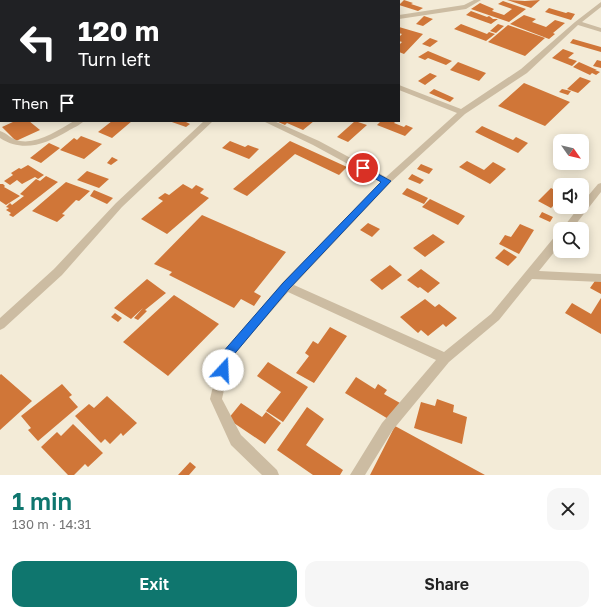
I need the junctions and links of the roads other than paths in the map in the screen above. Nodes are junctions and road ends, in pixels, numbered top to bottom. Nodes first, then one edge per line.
1 (478, 0) edge
2 (601, 4) edge
3 (400, 17) edge
4 (577, 23) junction
5 (601, 30) edge
6 (400, 87) edge
7 (462, 112) junction
8 (78, 122) edge
9 (208, 122) edge
10 (269, 122) edge
11 (0, 134) edge
12 (387, 181) junction
13 (601, 186) edge
14 (573, 222) edge
15 (553, 247) edge
16 (531, 275) junction
17 (601, 278) edge
18 (286, 286) junction
19 (0, 325) edge
20 (445, 358) junction
21 (272, 475) edge
22 (357, 475) edge

1 - 3 street
2 - 4 street
4 - 5 street
4 - 7 street
6 - 7 street
7 - 12 street
8 - 11 street
9 - 19 street
10 - 12 street
12 - 18 street
13 - 14 street
15 - 16 street
16 - 17 street
16 - 20 street
18 - 20 street
18 - 21 street
20 - 22 street

